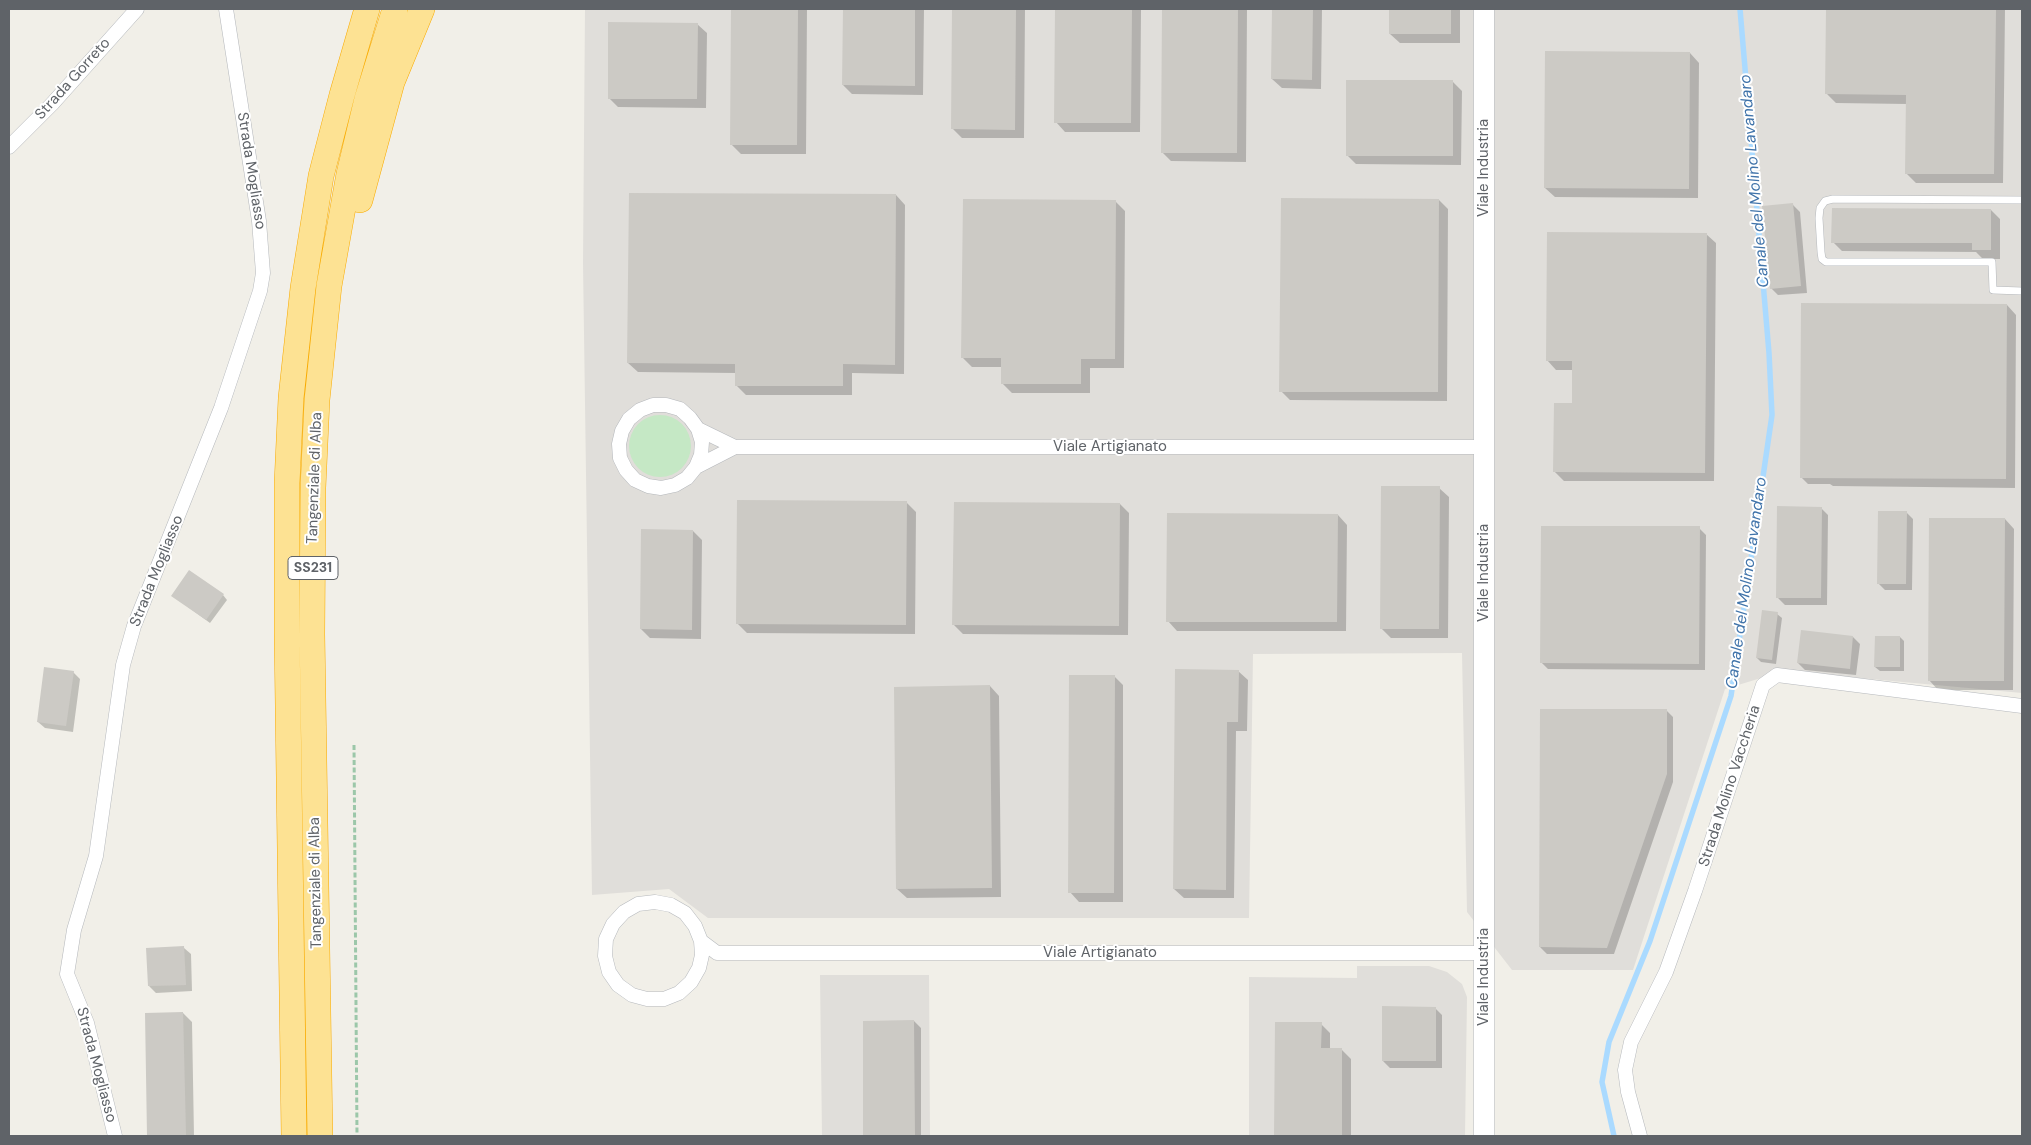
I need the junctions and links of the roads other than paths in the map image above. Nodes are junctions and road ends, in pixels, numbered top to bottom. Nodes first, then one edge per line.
1 (137, 9) edge
2 (226, 9) edge
3 (367, 9) edge
4 (395, 9) edge
5 (422, 9) edge
6 (1484, 9) edge
7 (9, 147) edge
8 (2022, 200) edge
9 (2022, 291) edge
10 (321, 360) junction
11 (698, 429) junction
12 (735, 447) junction
13 (1484, 447) junction
14 (696, 468) junction
15 (2022, 706) edge
16 (701, 941) junction
17 (1484, 952) junction
18 (716, 953) junction
19 (699, 968) junction
20 (115, 1136) edge
21 (294, 1136) edge
22 (320, 1136) edge
23 (1484, 1136) edge
24 (1640, 1136) edge

1 - 7 street, Strada Gorreto
2 - 20 street, Strada Mogliasso
3 - 21 highway, Tangenziale di Alba / SS231
4 - 10 highway, Tangenziale di Alba / SS231
5 - 10 highway
6 - 13 street, Viale Industria
8 - 9 lane
10 - 22 highway, Tangenziale di Alba / SS231
11 - 12 street
11 - 14 street
11 - 14 street
12 - 13 street, Viale Artigianato
12 - 14 street
13 - 17 street, Viale Industria
15 - 24 street, Strada Molino Vaccheria
16 - 18 street
16 - 19 street
16 - 19 street
17 - 18 street, Viale Artigianato
17 - 23 street, Viale Industria
18 - 19 street

